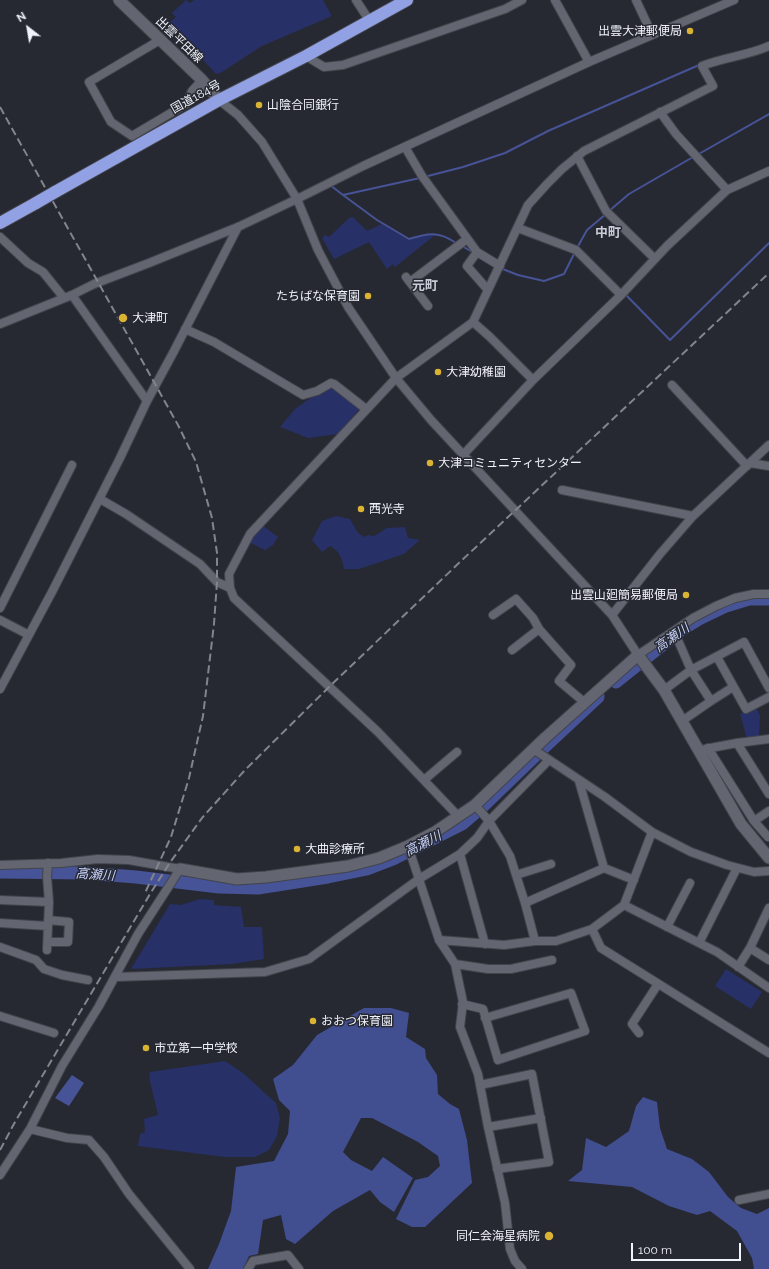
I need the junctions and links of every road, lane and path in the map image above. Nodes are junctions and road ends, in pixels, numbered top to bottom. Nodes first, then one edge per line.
1 (119, 0) edge
2 (356, 0) edge
3 (407, 0) edge
4 (522, 0) edge
5 (555, 0) edge
6 (636, 0) edge
7 (734, 0) edge
8 (369, 20) junction
9 (650, 35) junction
10 (160, 40) junction
11 (769, 46) edge
12 (306, 56) junction
13 (589, 62) junction
14 (202, 80) junction
15 (219, 100) junction
16 (660, 112) junction
17 (405, 147) junction
18 (577, 156) junction
19 (769, 171) edge
20 (727, 190) junction
21 (297, 199) junction
22 (0, 223) edge
23 (238, 227) junction
24 (518, 228) junction
25 (0, 237) edge
26 (467, 239) junction
27 (477, 252) junction
28 (654, 259) junction
29 (500, 266) junction
30 (488, 290) junction
31 (621, 295) junction
32 (68, 297) junction
33 (428, 306) dead end
34 (473, 322) junction
35 (0, 324) edge
36 (185, 329) junction
37 (396, 378) junction
38 (533, 380) junction
39 (672, 385) dead end
40 (147, 401) junction
41 (366, 409) junction
42 (769, 445) edge
43 (463, 455) junction
44 (749, 464) junction
45 (72, 466) dead end
46 (769, 466) edge
47 (562, 490) dead end
48 (100, 499) junction
49 (693, 516) junction
50 (230, 588) junction
51 (769, 594) edge
52 (0, 608) edge
53 (493, 615) dead end
54 (612, 615) junction
55 (0, 620) edge
56 (539, 629) junction
57 (29, 635) junction
58 (677, 638) dead end
59 (512, 650) dead end
60 (638, 655) junction
61 (717, 657) junction
62 (691, 670) junction
63 (734, 687) junction
64 (769, 688) edge
65 (0, 689) edge
66 (664, 690) junction
67 (769, 697) edge
68 (711, 701) junction
69 (584, 702) junction
70 (682, 720) junction
71 (769, 739) edge
72 (737, 743) junction
73 (704, 749) junction
74 (533, 750) junction
75 (457, 752) dead end
76 (549, 760) junction
77 (424, 780) junction
78 (579, 781) junction
79 (769, 794) edge
80 (475, 805) junction
81 (769, 811) edge
82 (459, 817) junction
83 (489, 821) junction
84 (754, 821) junction
85 (652, 832) junction
86 (768, 837) dead end
87 (408, 846) junction
88 (460, 854) junction
89 (769, 858) edge
90 (48, 863) junction
91 (551, 864) dead end
92 (0, 865) edge
93 (604, 868) junction
94 (737, 868) junction
95 (180, 869) junction
96 (769, 871) edge
97 (516, 875) junction
98 (420, 879) junction
99 (634, 880) junction
100 (690, 883) dead end
101 (0, 900) edge
102 (49, 902) junction
103 (525, 903) junction
104 (624, 905) junction
105 (769, 908) edge
106 (0, 923) edge
107 (48, 923) junction
108 (667, 927) junction
109 (592, 928) junction
110 (439, 940) junction
111 (535, 941) junction
112 (699, 943) junction
113 (485, 944) junction
114 (0, 947) edge
115 (750, 948) junction
116 (552, 960) dead end
117 (769, 960) edge
118 (455, 964) junction
119 (738, 967) junction
120 (116, 977) junction
121 (88, 980) dead end
122 (658, 984) junction
123 (769, 988) edge
124 (462, 1004) junction
125 (0, 1016) edge
126 (485, 1018) junction
127 (54, 1033) dead end
128 (639, 1033) dead end
129 (769, 1053) edge
130 (480, 1085) junction
131 (541, 1118) junction
132 (488, 1127) junction
133 (30, 1129) junction
134 (497, 1169) junction
135 (0, 1175) edge
136 (769, 1194) edge
137 (739, 1200) dead end
138 (190, 1269) edge
139 (248, 1269) edge
140 (299, 1269) edge
141 (522, 1269) edge

1 - 10 street, 出雲平田線
2 - 8 street
3 - 8 highway, 国道184号
4 - 12 street
5 - 13 street
6 - 9 street
7 - 9 street
8 - 12 highway, 国道184号
9 - 13 street
10 - 14 street, 出雲平田線
10 - 14 street
11 - 16 street
12 - 15 highway, 国道184号
13 - 17 street
14 - 15 street, 出雲平田線
15 - 21 street
15 - 22 highway, 国道184号, bridge
16 - 18 street
16 - 20 street
17 - 21 street
17 - 26 street
18 - 24 street
18 - 28 street
19 - 20 street
20 - 28 street
21 - 23 street
21 - 37 street
23 - 32 street
23 - 36 street
24 - 29 street
24 - 31 street
25 - 32 street
26 - 27 street
26 - 33 street
27 - 29 street
27 - 30 street
28 - 31 street
29 - 30 street
30 - 34 street
31 - 38 street
32 - 35 street
32 - 40 street
34 - 37 street
34 - 38 street
36 - 40 street
36 - 41 street
37 - 41 street
37 - 43 street
38 - 43 street
39 - 44 street
40 - 48 street
41 - 50 street
42 - 44 street
43 - 54 street
44 - 46 street
44 - 49 street
45 - 52 street
47 - 49 street
48 - 50 street
48 - 57 street
49 - 54 street
50 - 77 street
51 - 60 street
53 - 56 street
54 - 60 street
55 - 57 street
56 - 59 street
56 - 69 street
57 - 65 street
58 - 62 street
60 - 66 street
60 - 69 street
61 - 62 street
61 - 63 street
61 - 64 street
62 - 66 street
62 - 68 street
63 - 67 street
63 - 68 street
66 - 70 street
68 - 70 street
69 - 74 street
70 - 73 street
71 - 72 street
72 - 73 street
72 - 79 street
73 - 84 street
73 - 89 street
74 - 76 street
74 - 80 street
75 - 77 street
76 - 78 street
76 - 83 street
77 - 82 street
78 - 85 street
78 - 93 street
80 - 82 street
80 - 83 street
81 - 84 street
82 - 87 street
83 - 88 street
83 - 97 street
84 - 86 street
85 - 94 street
85 - 99 street
87 - 95 street
87 - 98 street
88 - 98 street
88 - 113 street
90 - 92 street
90 - 95 street
90 - 102 street
91 - 97 street
93 - 99 street
93 - 103 street
94 - 96 street
94 - 112 street
95 - 120 street
97 - 103 street
98 - 110 street
98 - 120 street
99 - 104 street
100 - 108 street
101 - 102 street
102 - 107 street
103 - 111 street
104 - 108 street
104 - 109 street
105 - 115 street
106 - 107 street
107 - 107 street
108 - 112 street
109 - 111 street
109 - 122 street
110 - 113 street
110 - 118 street
111 - 113 street
112 - 119 street
114 - 121 street
115 - 117 street
115 - 119 street
116 - 118 street
118 - 124 street
119 - 123 street
120 - 133 street
122 - 128 street
122 - 129 street
124 - 126 street
124 - 130 street
125 - 127 street
126 - 126 street
130 - 131 street
130 - 132 street
131 - 132 street
131 - 134 street
132 - 134 street
133 - 135 street
133 - 138 street
134 - 141 street
136 - 137 street
139 - 140 street

